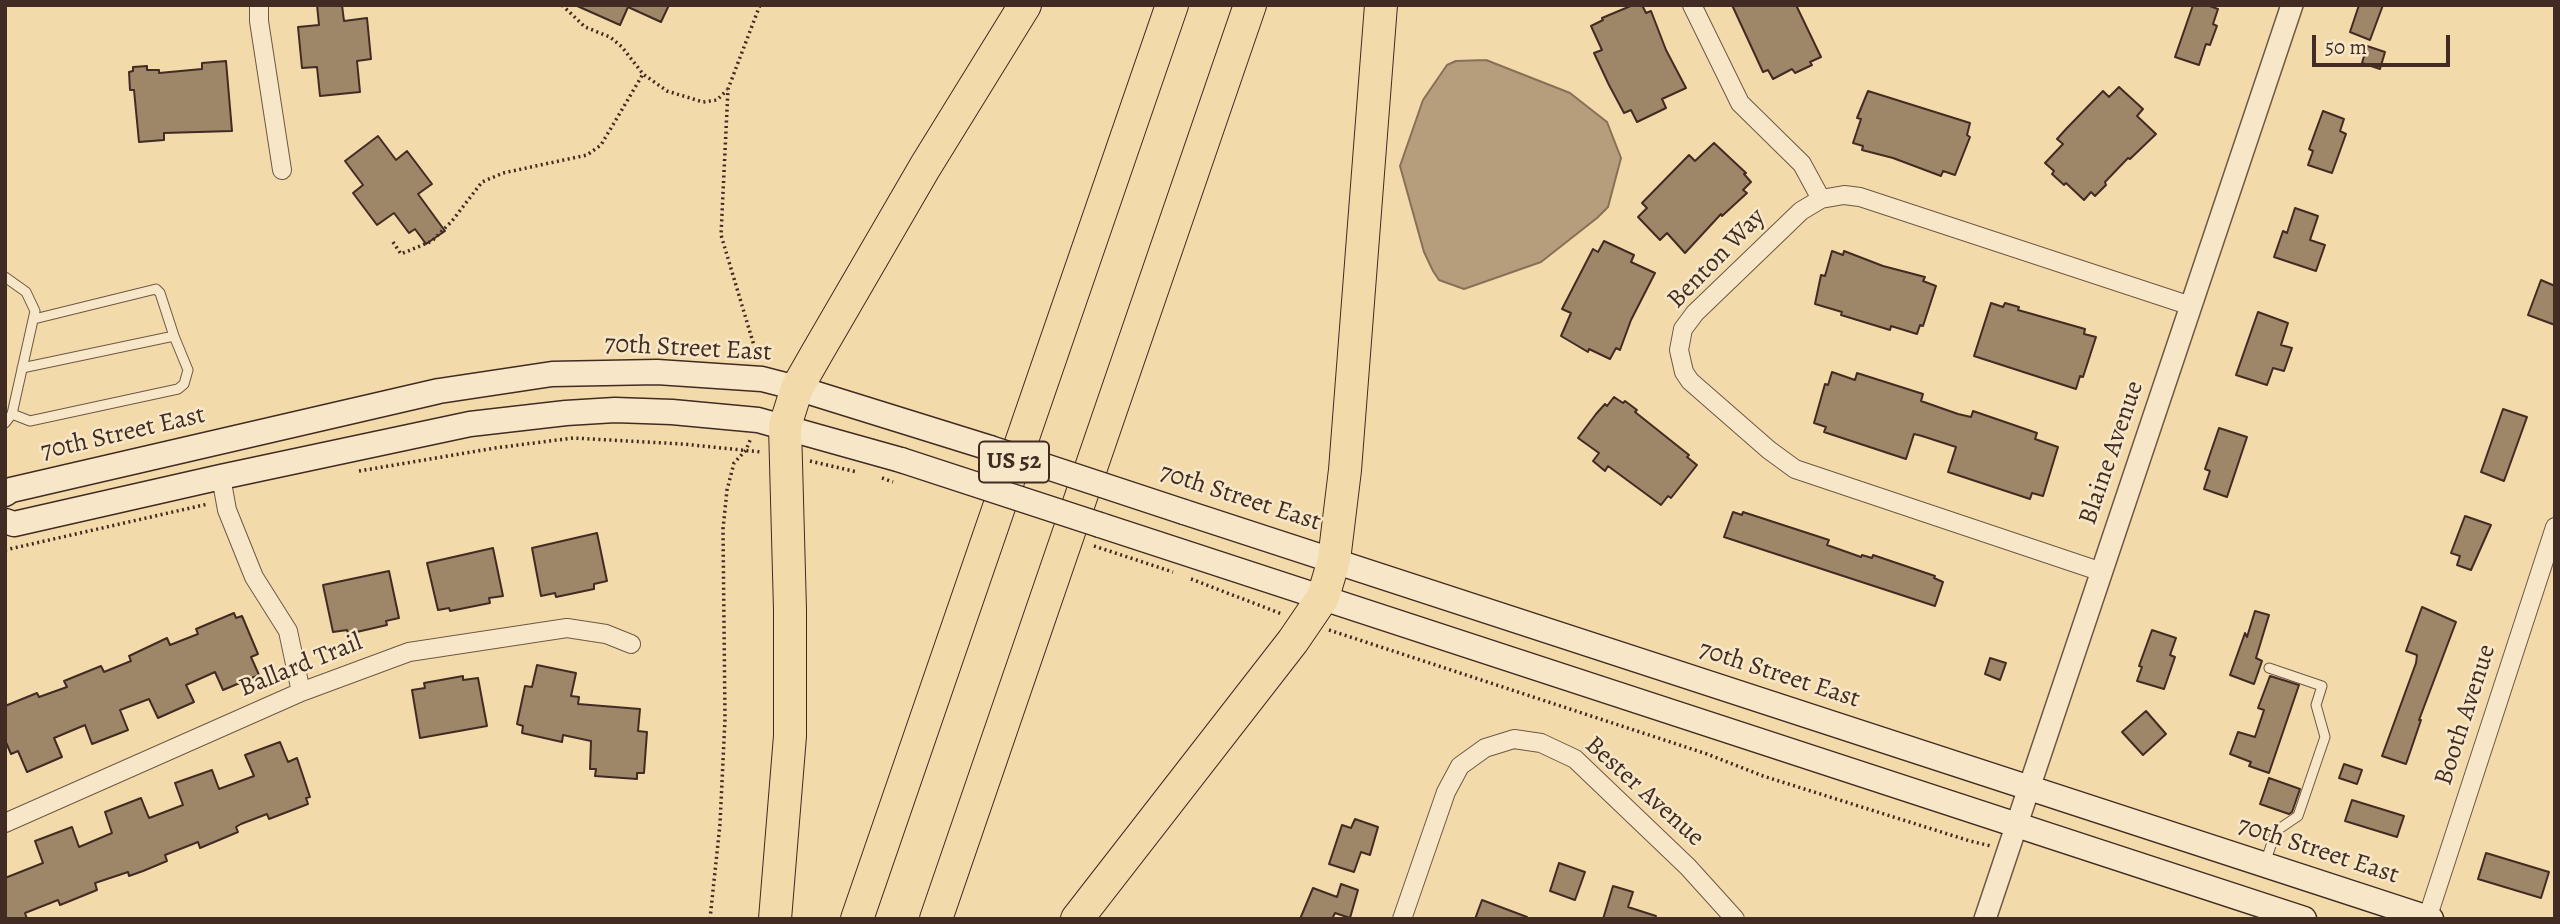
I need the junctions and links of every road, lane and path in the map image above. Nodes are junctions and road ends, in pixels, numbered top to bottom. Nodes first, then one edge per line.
1 (259, 5) edge
2 (562, 5) edge
3 (760, 5) edge
4 (1025, 5) edge
5 (1172, 5) edge
6 (1250, 5) edge
7 (1381, 5) edge
8 (1692, 5) edge
9 (2292, 5) edge
10 (643, 74) junction
11 (728, 89) junction
12 (282, 170) dead end
13 (1821, 199) junction
14 (393, 242) dead end
15 (5, 278) edge
16 (2191, 306) junction
17 (34, 319) junction
18 (174, 336) junction
19 (22, 368) junction
20 (762, 379) junction
21 (797, 388) junction
22 (12, 414) junction
23 (5, 423) edge
24 (776, 434) junction
25 (746, 450) junction
26 (359, 471) dead end
27 (869, 475) dead end
28 (223, 488) junction
29 (5, 494) edge
30 (5, 521) edge
31 (2555, 527) edge
32 (5, 550) edge
33 (1335, 559) junction
34 (1172, 560) junction
35 (2102, 572) junction
36 (1315, 609) junction
37 (631, 644) dead end
38 (2269, 668) dead end
39 (301, 692) junction
40 (2029, 788) junction
41 (5, 822) edge
42 (2017, 826) junction
43 (2009, 849) junction
44 (2264, 865) junction
45 (2428, 918) edge
46 (710, 919) edge
47 (775, 919) edge
48 (857, 919) edge
49 (936, 919) edge
50 (1077, 919) edge
51 (1402, 919) edge
52 (1735, 919) edge
53 (1985, 919) edge
54 (2304, 919) edge

1 - 12 street
2 - 10 path
3 - 11 path
4 - 21 highway
5 - 48 highway, US 52
6 - 49 highway, US 52
7 - 33 highway
8 - 13 street
9 - 16 street, Blaine Avenue
10 - 11 path
10 - 14 path
11 - 20 path
13 - 16 street
13 - 35 street, Benton Way
15 - 17 lane
16 - 35 street, Blaine Avenue
17 - 18 lane
17 - 19 lane
18 - 19 lane
18 - 22 lane
19 - 22 lane
20 - 21 main road, 70th Street East
20 - 29 main road, 70th Street East
21 - 24 highway
21 - 33 main road, 70th Street East, bridge
22 - 23 lane
24 - 25 path
24 - 25 path
24 - 27 path
24 - 28 main road
24 - 34 main road, bridge
24 - 47 highway
25 - 26 path
25 - 46 path
28 - 30 main road
28 - 32 path
28 - 39 street
31 - 45 street, Booth Avenue
33 - 36 highway
33 - 40 main road, 70th Street East
34 - 36 main road
34 - 36 path
35 - 40 street, Blaine Avenue
36 - 42 main road
36 - 43 path
36 - 50 highway
37 - 39 street, Ballard Trail
38 - 44 lane
39 - 41 street, Ballard Trail
40 - 42 street, Blaine Avenue
40 - 44 main road, 70th Street East
42 - 43 street, Blaine Avenue
42 - 54 main road
43 - 53 street, Blaine Avenue
44 - 45 main road, 70th Street East
51 - 52 street, Bester Avenue

